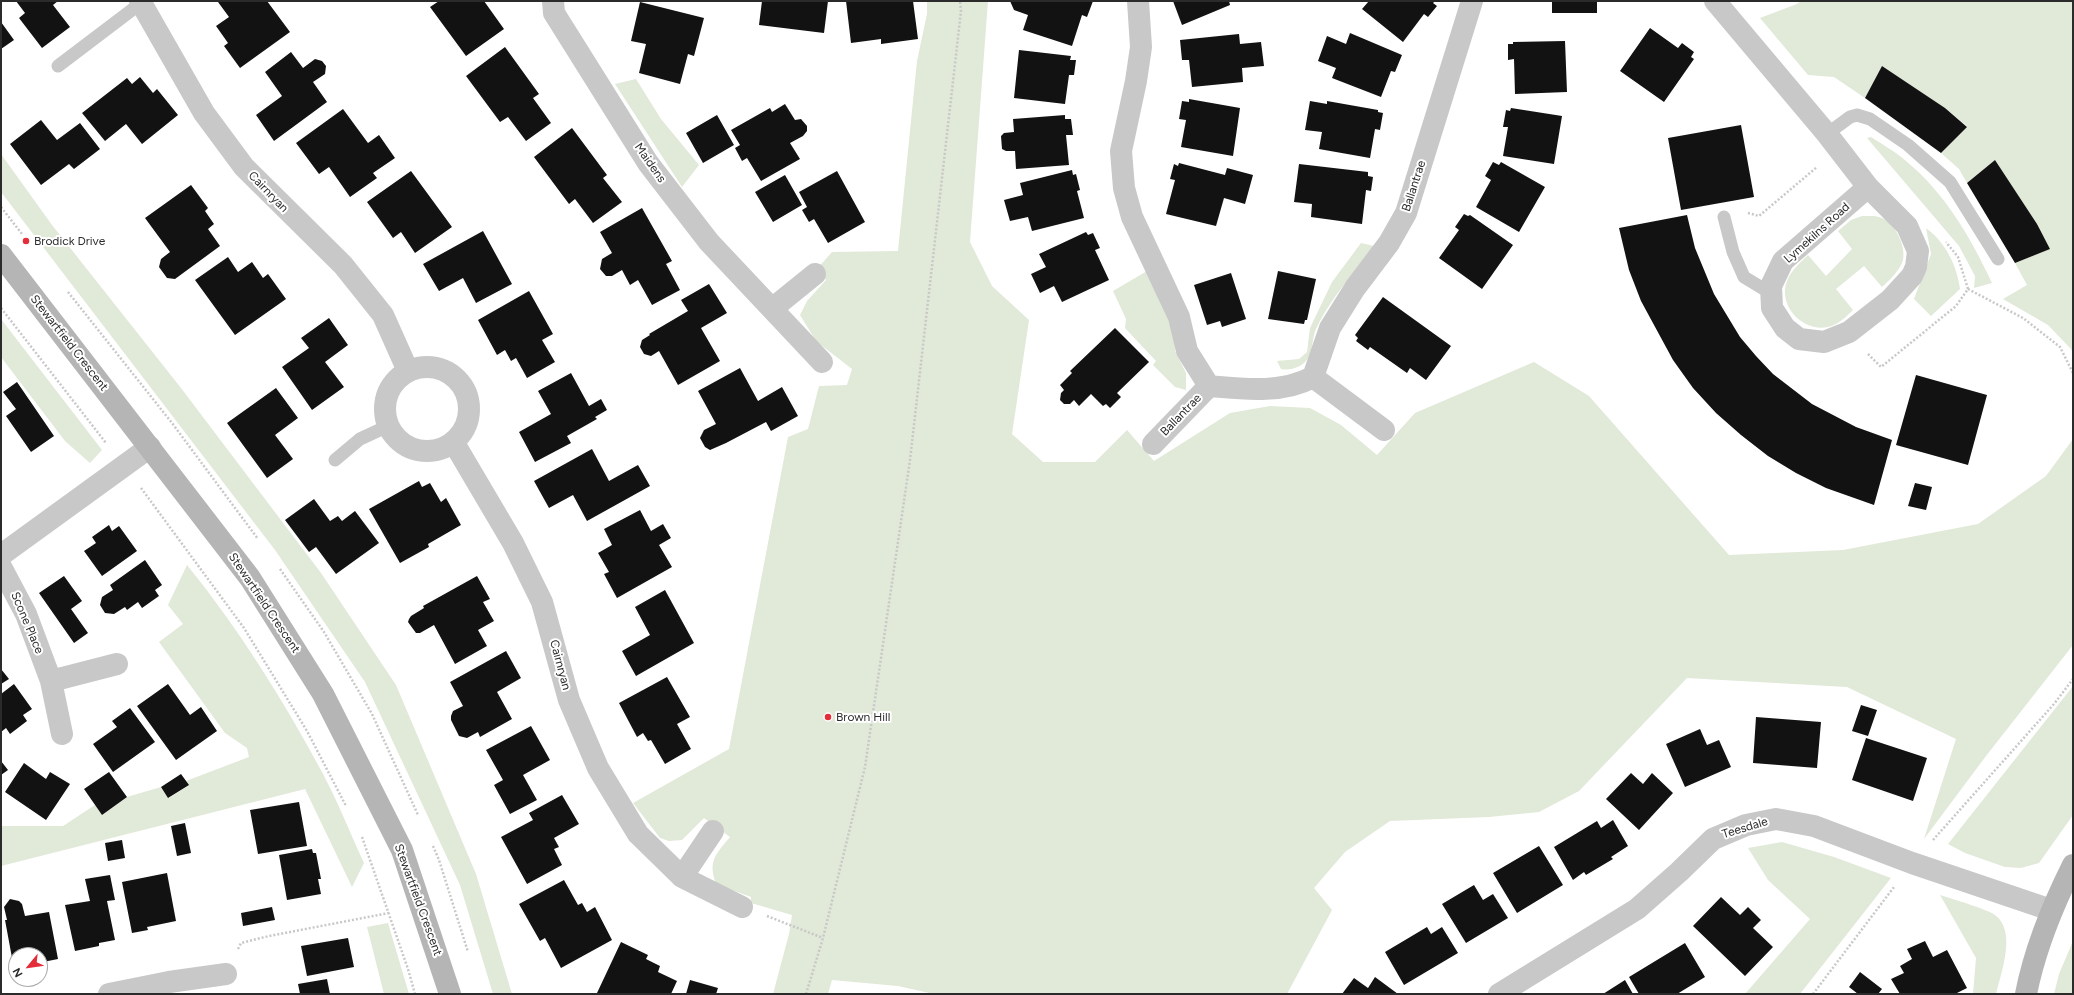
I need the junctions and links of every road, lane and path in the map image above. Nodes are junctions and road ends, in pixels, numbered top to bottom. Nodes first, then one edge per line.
1 (553, 1) edge
2 (960, 1) edge
3 (1138, 1) edge
4 (1472, 1) edge
5 (1714, 1) edge
6 (141, 2) edge
7 (58, 66) dead end
8 (1833, 141) junction
9 (1868, 187) junction
10 (1724, 217) joint
11 (1, 255) edge
12 (1998, 259) dead end
13 (814, 274) dead end
14 (1968, 289) dead end
15 (1772, 294) junction
16 (1, 308) edge
17 (772, 308) junction
18 (822, 362) dead end
19 (408, 371) junction
20 (2073, 373) edge
21 (1313, 377) junction
22 (1209, 386) junction
23 (388, 426) junction
24 (1384, 430) dead end
25 (454, 443) junction
26 (1153, 444) dead end
27 (150, 447) junction
28 (335, 460) dead end
29 (124, 466) junction
30 (1, 555) edge
31 (1, 567) edge
32 (117, 664) dead end
33 (2073, 679) edge
34 (51, 681) junction
35 (62, 734) dead end
36 (347, 809) dead end
37 (358, 830) dead end
38 (713, 830) dead end
39 (1912, 863) junction
40 (2073, 866) edge
41 (682, 877) junction
42 (742, 907) joint
43 (2051, 910) junction
44 (389, 913) junction
45 (823, 938) junction
46 (226, 974) joint
47 (170, 988) edge
48 (109, 994) edge
49 (415, 994) edge
50 (450, 994) edge
51 (806, 994) edge
52 (1500, 994) edge
53 (1813, 994) edge
54 (2026, 994) edge

1 - 17 street, Maidens
2 - 45 path
3 - 22 street, Ballantrae
4 - 21 street, Ballantrae
5 - 8 street, Lymekilns Road
6 - 7 lane
6 - 19 street, Cairnryan
8 - 9 street, Lymekilns Road
8 - 10 path
8 - 12 lane
9 - 15 street, Lymekilns Road
9 - 15 street, Lymekilns Road
10 - 15 lane
11 - 27 street, Stewartfield Crescent
13 - 17 street
14 - 20 path
16 - 29 path
17 - 18 street, Maidens
19 - 23 street
19 - 25 street
21 - 22 street, Ballantrae
21 - 24 street
22 - 26 street, Ballantrae
23 - 25 street
23 - 28 lane
25 - 41 street, Cairnryan
27 - 29 street
27 - 50 street, Stewartfield Crescent
29 - 30 street
29 - 36 path
31 - 34 street, Scone Place
32 - 34 street
33 - 39 path
34 - 35 street, Scone Place
37 - 44 path
38 - 41 street
39 - 43 street, Teesdale
39 - 52 street, Teesdale
39 - 53 path
40 - 43 street
41 - 42 street, Cairnryan
42 - 45 path
43 - 54 street
44 - 46 path
44 - 49 path
45 - 51 path
46 - 47 street
47 - 48 street

